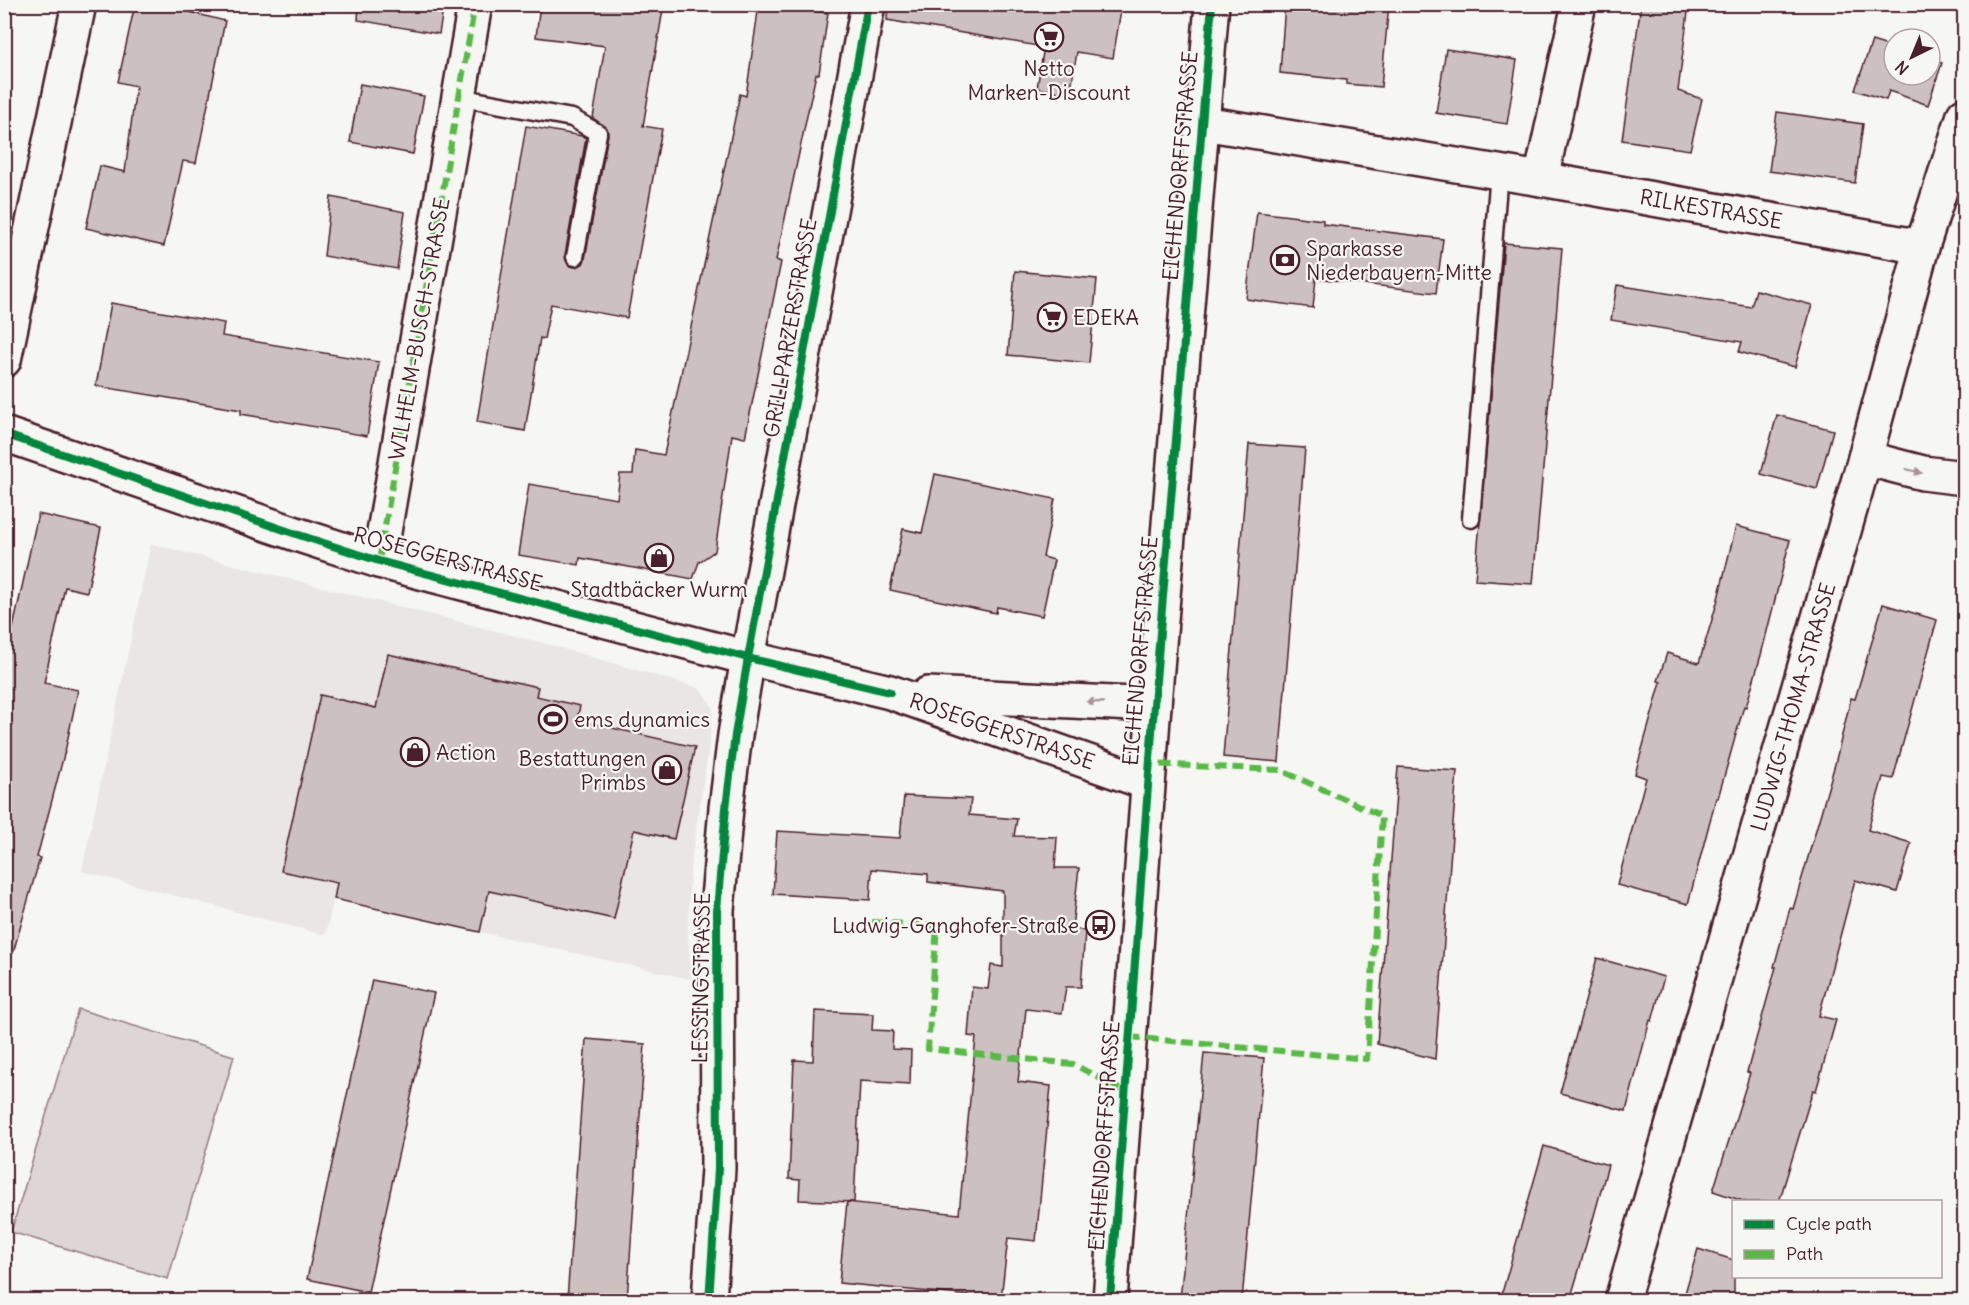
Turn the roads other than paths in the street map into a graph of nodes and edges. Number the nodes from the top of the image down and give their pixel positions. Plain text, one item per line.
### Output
1 (79, 4) edge
2 (475, 4) edge
3 (868, 4) edge
4 (1212, 4) edge
5 (1580, 4) edge
6 (458, 97) junction
7 (1965, 115) edge
8 (1203, 123) junction
9 (1499, 172) junction
10 (1541, 179) junction
11 (1922, 247) junction
12 (575, 257) dead end
13 (4, 360) edge
14 (4, 434) edge
15 (1864, 459) junction
16 (1965, 478) edge
17 (1471, 519) dead end
18 (379, 561) junction
19 (748, 658) junction
20 (890, 692) junction
21 (1154, 705) junction
22 (1148, 783) junction
23 (710, 1300) edge
24 (1110, 1300) edge
25 (1622, 1300) edge

1 - 13 street
2 - 6 street, WILHELM-BUSCH-STRASSE
3 - 19 street, GRILLPARZERSTRASSE
4 - 8 street, EICHENDORFFSTRASSE
5 - 10 street
6 - 12 lane
6 - 18 street, WILHELM-BUSCH-STRASSE
7 - 11 street, LUDWIG-THOMA-STRASSE
8 - 9 street, RILKESTRASSE
8 - 21 street, EICHENDORFFSTRASSE
9 - 10 street, RILKESTRASSE
9 - 17 lane
10 - 11 street, RILKESTRASSE
11 - 15 street, LUDWIG-THOMA-STRASSE
14 - 18 street, ROSEGGERSTRASSE
15 -> 16 street
15 - 25 street, LUDWIG-THOMA-STRASSE
18 - 19 street, ROSEGGERSTRASSE
19 - 20 street, ROSEGGERSTRASSE
19 - 23 street, LESSINGSTRASSE
21 -> 20 street, ROSEGGERSTRASSE
20 - 22 street, ROSEGGERSTRASSE
21 - 22 street, EICHENDORFFSTRASSE
22 - 24 street, EICHENDORFFSTRASSE

